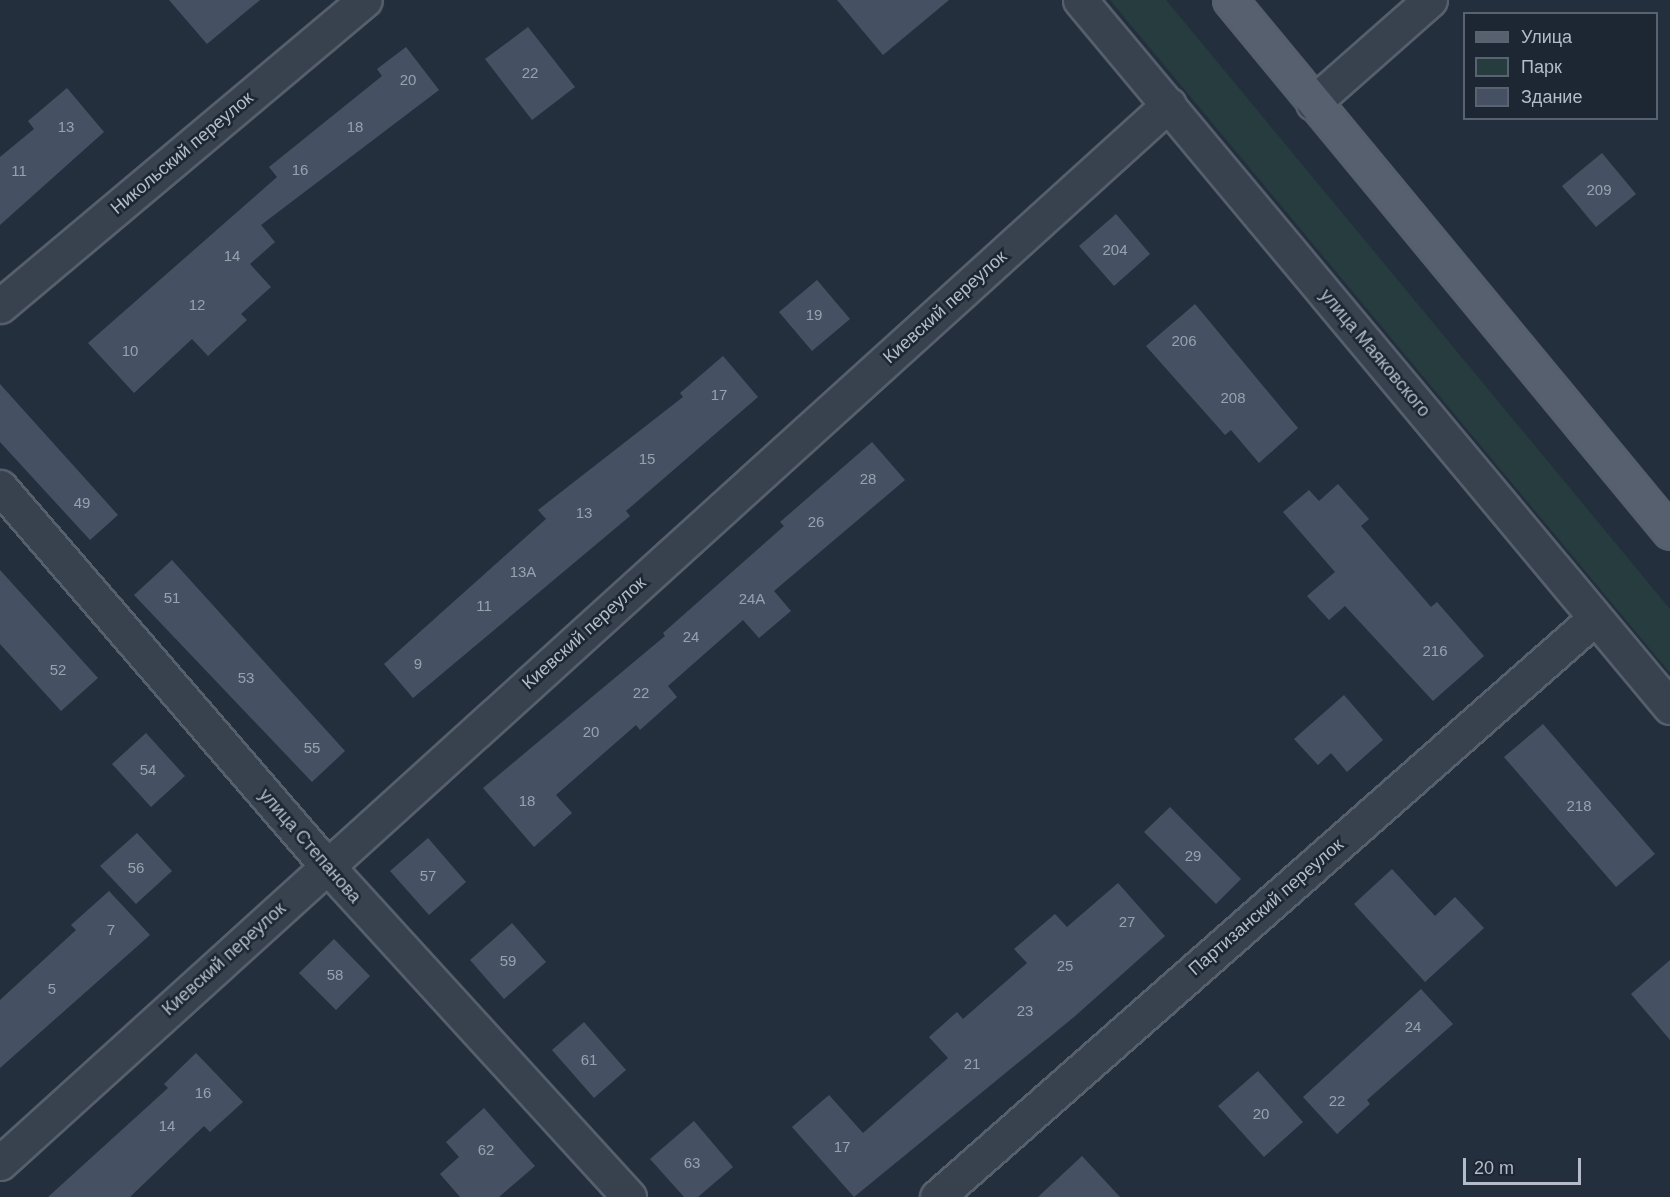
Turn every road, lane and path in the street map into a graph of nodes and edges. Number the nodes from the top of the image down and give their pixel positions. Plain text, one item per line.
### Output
1 (365, 0) edge
2 (1080, 0) edge
3 (1230, 0) edge
4 (1430, 0) edge
5 (1313, 103) junction
6 (1169, 104) junction
7 (0, 306) edge
8 (0, 487) edge
9 (1670, 532) edge
10 (1595, 618) junction
11 (1670, 707) edge
12 (327, 866) junction
13 (0, 1163) edge
14 (628, 1197) edge
15 (937, 1197) edge

1 - 7 street, Никольский переулок
2 - 6 street, улица Маяковского
3 - 5 main road
4 - 5 street
5 - 9 main road
6 - 10 street, улица Маяковского
6 - 12 street, Киевский переулок
8 - 12 street, улица Степанова
10 - 11 street, улица Маяковского
10 - 15 street, Партизанский переулок
12 - 13 street, Киевский переулок
12 - 14 street, улица Степанова

